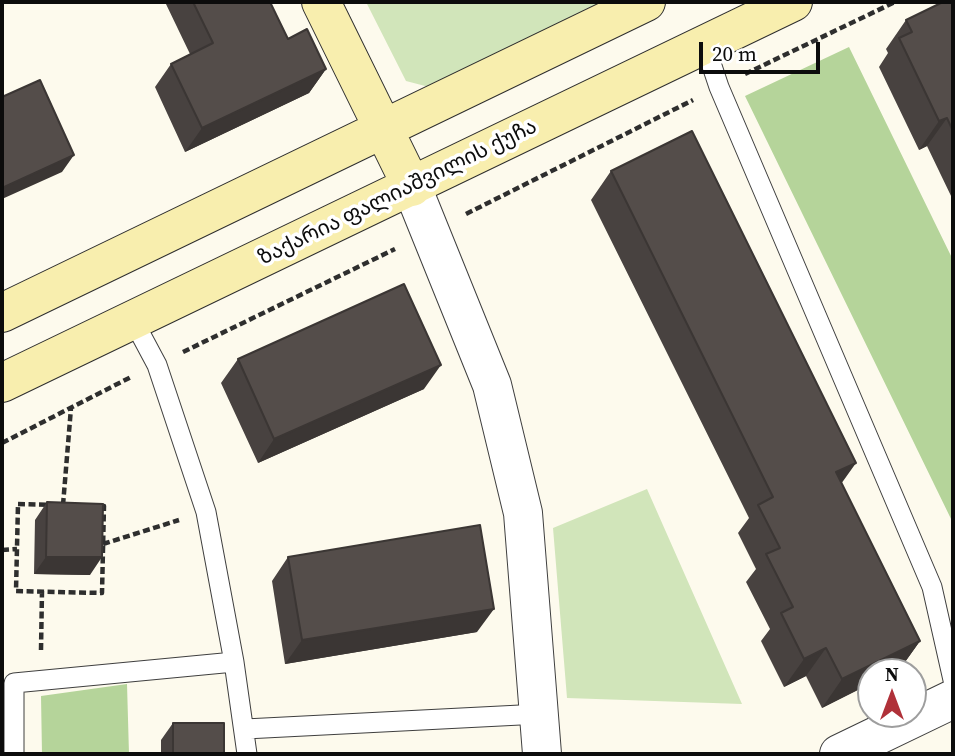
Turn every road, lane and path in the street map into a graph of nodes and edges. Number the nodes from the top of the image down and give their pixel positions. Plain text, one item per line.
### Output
1 (321, 2) edge
2 (646, 2) edge
3 (793, 2) edge
4 (705, 44) junction
5 (384, 128) junction
6 (412, 187) junction
7 (2, 313) edge
8 (133, 320) junction
9 (2, 383) edge
10 (72, 408) dead end
11 (63, 505) junction
12 (206, 512) junction
13 (103, 544) junction
14 (17, 549) junction
15 (2, 550) edge
16 (42, 592) junction
17 (234, 662) junction
18 (953, 680) edge
19 (40, 681) junction
20 (953, 699) edge
21 (540, 714) junction
22 (245, 729) junction
23 (13, 754) edge
24 (247, 754) edge
25 (542, 754) edge
26 (839, 754) edge

1 - 5 main road
2 - 5 main road
3 - 4 main road, ზაქარია ფალიაშვილის ქუჩა
4 - 6 main road, ზაქარია ფალიაშვილის ქუჩა
4 - 18 lane
5 - 6 main road
5 - 7 main road
6 - 8 main road, ზაქარია ფალიაშვილის ქუჩა
6 - 21 street
8 - 9 main road, ზაქარია ფალიაშვილის ქუჩა
8 - 12 lane
10 - 11 path
11 - 13 path
11 - 14 path
12 - 13 path
12 - 17 lane
13 - 16 path
14 - 15 path
14 - 16 path
16 - 19 path
17 - 19 lane
17 - 22 lane
19 - 23 lane
20 - 26 street
21 - 22 lane
21 - 25 street
22 - 24 lane

